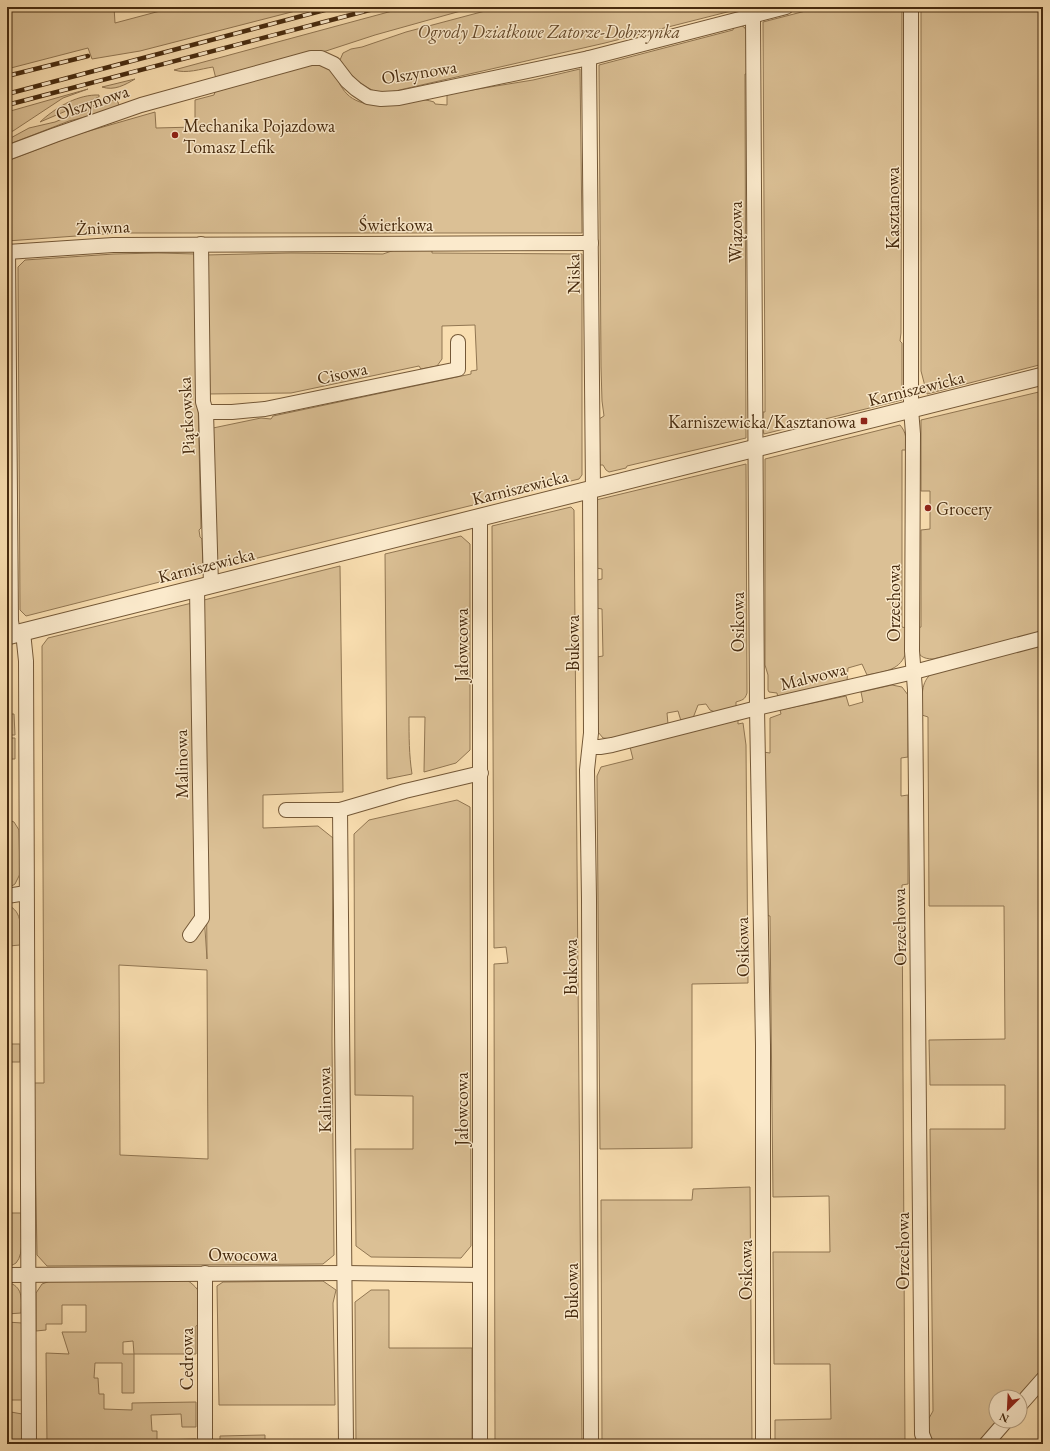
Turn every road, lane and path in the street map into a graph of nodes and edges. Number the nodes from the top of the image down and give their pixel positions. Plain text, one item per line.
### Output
1 (786, 7) edge
2 (911, 7) edge
3 (753, 16) junction
4 (589, 58) junction
5 (7, 153) edge
6 (591, 242) junction
7 (201, 244) junction
8 (8, 252) edge
9 (458, 342) dead end
10 (1043, 376) edge
11 (911, 409) junction
12 (206, 412) junction
13 (755, 449) junction
14 (592, 490) junction
15 (480, 517) junction
16 (204, 587) junction
17 (14, 634) edge
18 (1043, 638) edge
19 (914, 672) junction
20 (757, 708) junction
21 (590, 747) junction
22 (481, 773) junction
23 (286, 810) dead end
24 (340, 810) junction
25 (26, 893) junction
26 (7, 896) edge
27 (190, 935) dead end
28 (205, 1273) junction
29 (345, 1273) junction
30 (28, 1274) junction
31 (7, 1275) edge
32 (480, 1275) junction
33 (1043, 1379) edge
34 (1028, 1396) edge
35 (999, 1429) edge
36 (29, 1444) edge
37 (205, 1444) edge
38 (346, 1444) edge
39 (480, 1444) edge
40 (591, 1444) edge
41 (763, 1444) edge
42 (926, 1444) edge
43 (986, 1444) edge

1 - 3 street, Olszynowa
2 - 11 street, Kasztanowa
3 - 4 street, Olszynowa
3 - 13 street, Wiązowa
4 - 5 street, Olszynowa
4 - 6 street, Niska
6 - 7 street, Świerkowa
6 - 14 street, Niska
7 - 8 street, Żniwna
7 - 12 street, Piątkowska
8 - 17 street
9 - 12 street, Cisowa
10 - 11 street, Karniszewicka
11 - 13 street, Karniszewicka
11 - 19 street, Orzechowa
12 - 16 street, Piątkowska
13 - 14 street, Karniszewicka
13 - 20 street, Osikowa
14 - 15 street, Karniszewicka
14 - 21 street, Bukowa
15 - 16 street, Karniszewicka
15 - 22 street, Jałowcowa
16 - 17 street, Karniszewicka
16 - 27 street, Malinowa
17 - 25 street
18 - 19 street, Malwowa
19 - 20 street, Malwowa
19 - 42 street, Orzechowa
20 - 21 street, Malwowa
20 - 41 street, Osikowa
21 - 40 street, Bukowa
22 - 24 street
22 - 32 street, Jałowcowa
23 - 24 street
24 - 29 street, Kalinowa
25 - 26 street
25 - 30 street
28 - 29 street, Owocowa
28 - 30 street, Owocowa
28 - 37 street, Cedrowa
29 - 32 street, Owocowa
29 - 38 street, Kalinowa
30 - 31 street, Owocowa
30 - 36 street
32 - 39 street, Jałowcowa
33 - 34 street
35 - 43 street

